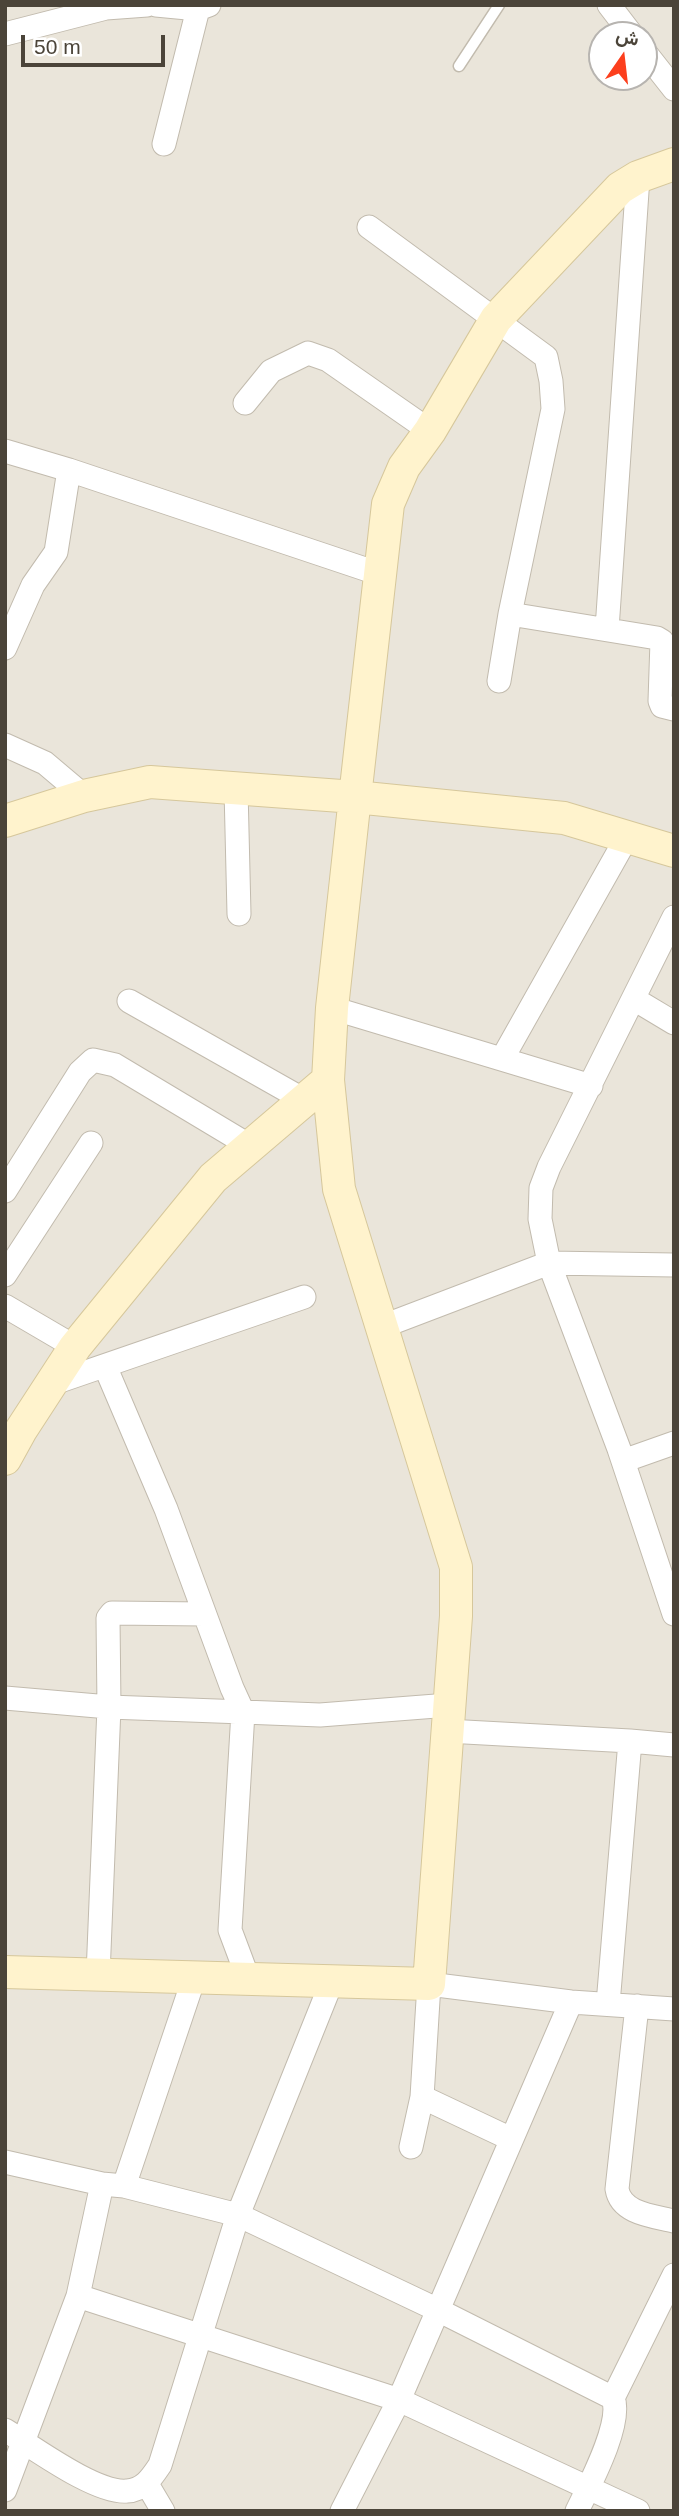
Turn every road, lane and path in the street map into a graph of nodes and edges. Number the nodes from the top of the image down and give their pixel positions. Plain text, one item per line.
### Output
1 (147, 5) edge
2 (156, 5) edge
3 (499, 5) edge
4 (608, 5) edge
5 (204, 7) edge
6 (621, 21) edge
7 (5, 34) edge
8 (459, 66) dead end
9 (658, 69) edge
10 (674, 89) edge
11 (164, 144) dead end
12 (674, 164) edge
13 (638, 177) junction
14 (369, 227) dead end
15 (496, 319) junction
16 (245, 403) dead end
17 (430, 430) junction
18 (5, 451) edge
19 (69, 470) junction
20 (380, 574) junction
21 (510, 614) junction
22 (607, 629) junction
23 (5, 648) edge
24 (499, 681) dead end
25 (674, 709) edge
26 (5, 745) edge
27 (236, 789) junction
28 (84, 796) junction
29 (355, 797) junction
30 (5, 821) edge
31 (627, 837) junction
32 (674, 851) edge
33 (239, 914) dead end
34 (674, 917) edge
35 (634, 999) junction
36 (129, 1001) dead end
37 (332, 1008) junction
38 (674, 1023) edge
39 (502, 1059) junction
40 (591, 1086) junction
41 (316, 1090) junction
42 (91, 1143) dead end
43 (250, 1146) junction
44 (5, 1191) edge
45 (549, 1263) junction
46 (674, 1265) edge
47 (5, 1276) edge
48 (304, 1297) dead end
49 (5, 1306) edge
50 (381, 1327) junction
51 (75, 1347) junction
52 (105, 1366) junction
53 (51, 1384) junction
54 (13, 1428) edge
55 (674, 1443) edge
56 (5, 1459) edge
57 (623, 1461) junction
58 (204, 1614) junction
59 (674, 1614) edge
60 (5, 1698) edge
61 (109, 1707) junction
62 (243, 1712) junction
63 (448, 1718) junction
64 (631, 1741) junction
65 (674, 1745) edge
66 (5, 1972) edge
67 (98, 1975) junction
68 (194, 1978) junction
69 (248, 1978) junction
70 (332, 1981) junction
71 (429, 1984) junction
72 (571, 2002) junction
73 (608, 2004) junction
74 (637, 2006) junction
75 (674, 2009) edge
76 (422, 2097) junction
77 (511, 2139) junction
78 (411, 2147) dead end
79 (5, 2162) edge
80 (113, 2185) junction
81 (238, 2215) junction
82 (674, 2221) edge
83 (674, 2275) edge
84 (78, 2296) junction
85 (438, 2309) junction
86 (199, 2337) junction
87 (613, 2398) junction
88 (399, 2400) junction
89 (15, 2435) edge
90 (147, 2484) junction
91 (587, 2489) junction
92 (5, 2490) edge
93 (163, 2511) edge
94 (342, 2511) edge
95 (577, 2511) edge
96 (638, 2511) edge

1 - 7 street
2 - 5 street
3 - 8 lane
4 - 6 street
5 - 11 street
9 - 10 street
12 - 13 street
13 - 15 street
13 - 22 street
14 - 15 street
15 - 17 street
15 - 21 street
16 - 17 street
17 - 20 street
18 - 19 street
19 - 20 street
19 - 23 street
20 - 29 street
21 - 22 street
21 - 24 street
22 - 25 street
26 - 28 street
27 - 28 street
27 - 29 street
27 - 33 street
28 - 30 street
29 - 31 street
29 - 37 street
31 - 32 street
31 - 39 street
34 - 35 street
35 - 38 street
35 - 40 street
36 - 41 street
37 - 39 street
37 - 41 street
39 - 40 street
40 - 45 street
41 - 43 street
41 - 50 street
42 - 47 street
43 - 44 street
43 - 51 street
45 - 46 street
45 - 50 street
45 - 57 street
48 - 52 street
49 - 51 street
50 - 63 street
51 - 53 street
52 - 53 street
52 - 58 street
53 - 54 street
54 - 56 street
55 - 57 street
57 - 59 street
58 - 61 street
58 - 62 street
60 - 61 street
61 - 62 street
61 - 67 street
62 - 63 street
62 - 69 street
63 - 64 street
63 - 71 street
64 - 65 street
64 - 73 street
66 - 67 street
67 - 68 street
68 - 69 street
68 - 80 street
69 - 70 street
70 - 71 street
70 - 81 street
71 - 72 street
71 - 76 street
72 - 73 street
72 - 77 street
73 - 74 street
74 - 75 street
74 - 82 street
76 - 77 street
76 - 78 street
77 - 85 street
79 - 80 street
80 - 81 street
80 - 84 street
81 - 85 street
81 - 86 street
83 - 87 street
84 - 86 street
84 - 89 street
85 - 87 street
85 - 88 street
86 - 88 street
86 - 90 street
87 - 91 street
88 - 91 street
88 - 94 street
89 - 90 street
89 - 92 street
90 - 93 street
91 - 95 street
91 - 96 street

